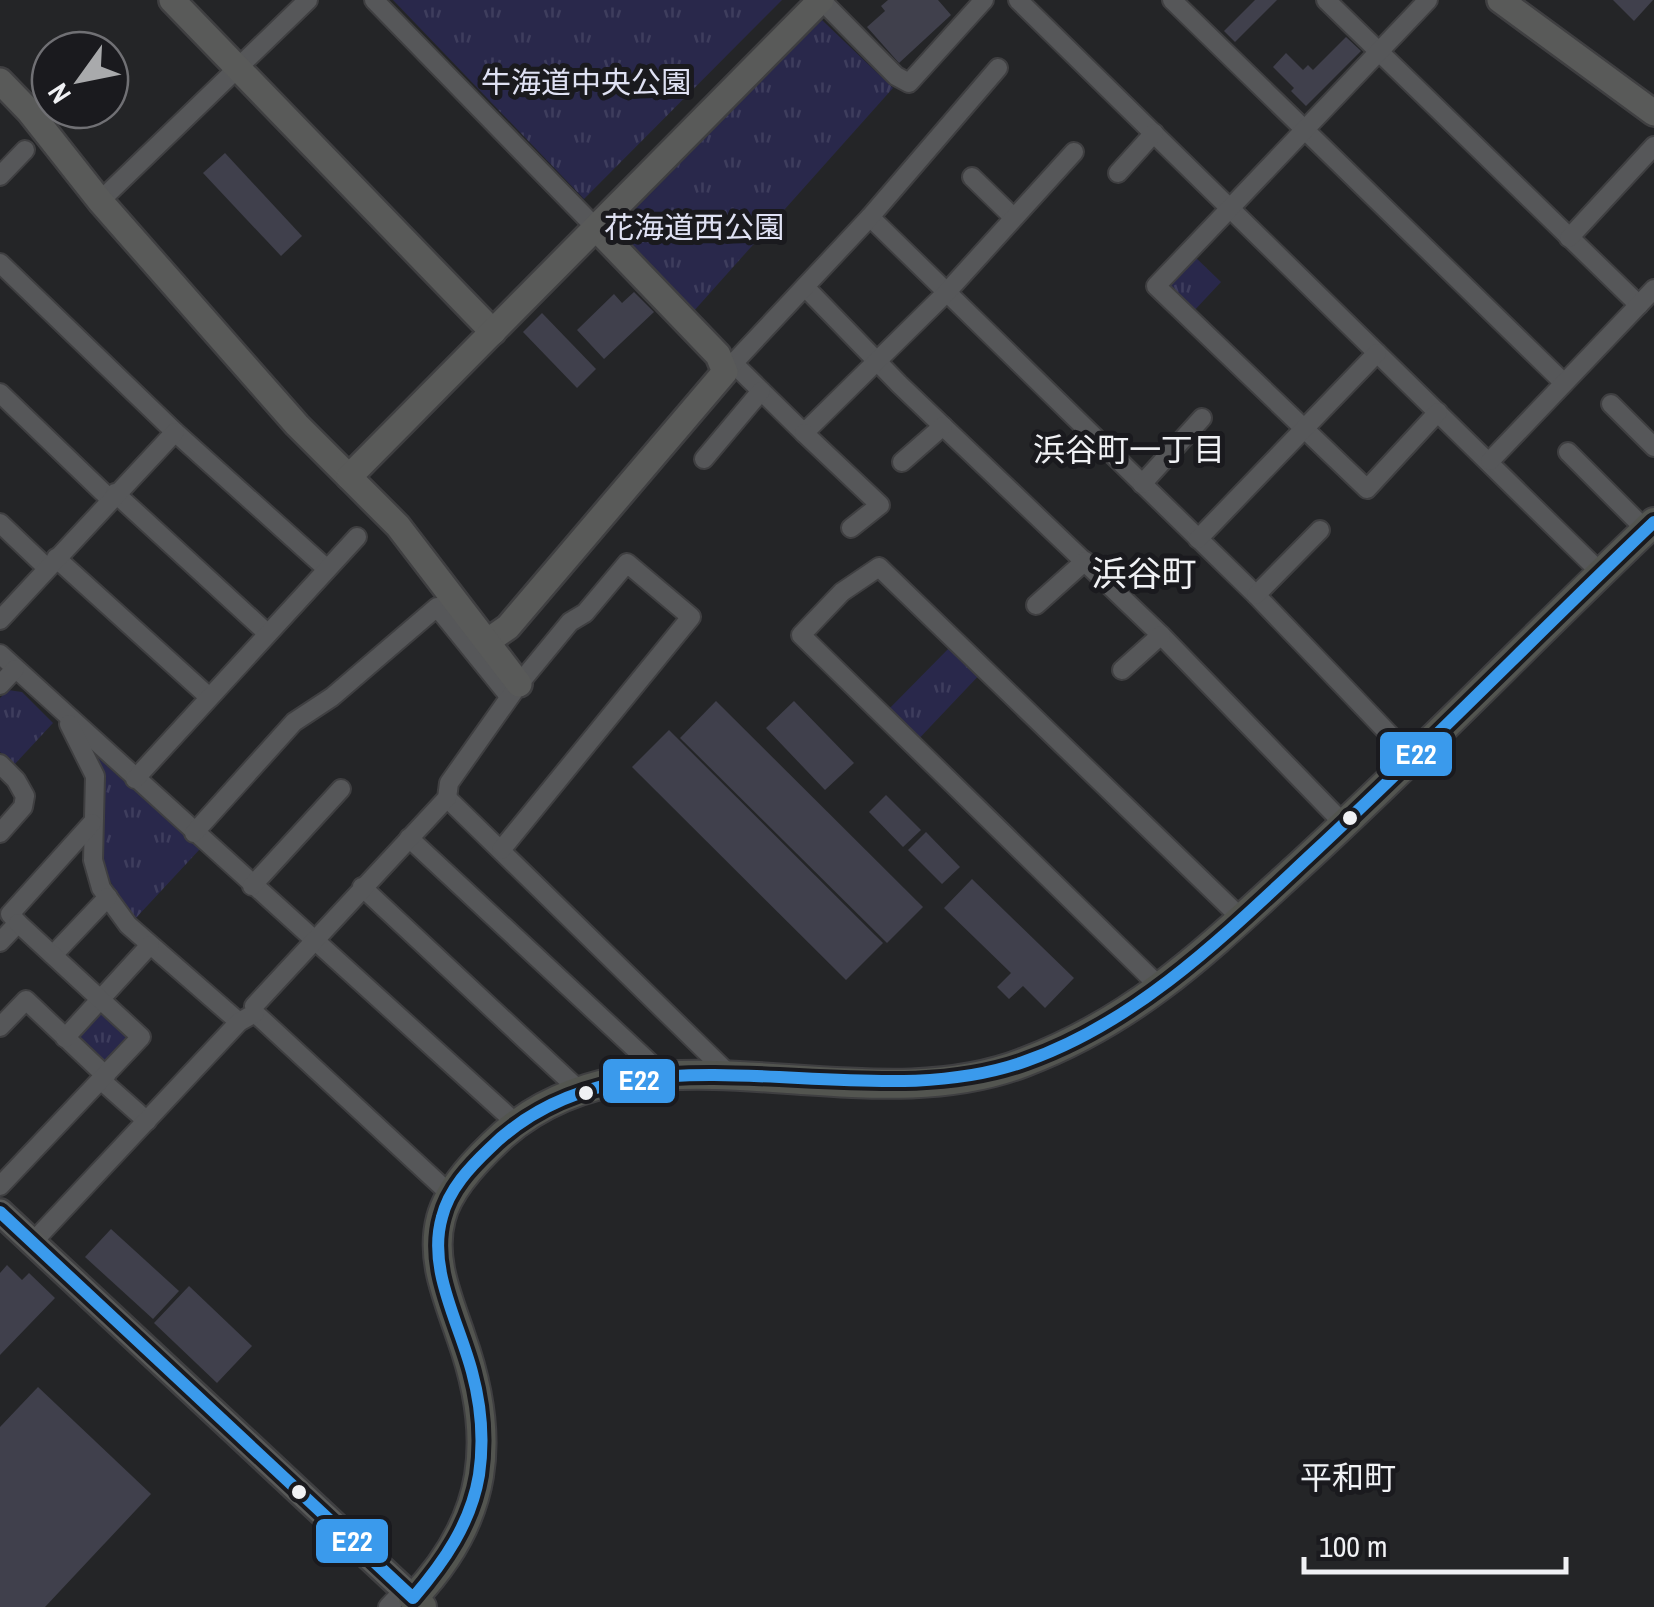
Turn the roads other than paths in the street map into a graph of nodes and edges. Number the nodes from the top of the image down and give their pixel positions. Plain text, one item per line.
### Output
1 (172, 0) edge
2 (308, 0) edge
3 (374, 0) edge
4 (821, 0) edge
5 (984, 0) edge
6 (1018, 0) edge
7 (1172, 0) edge
8 (1326, 0) edge
9 (1428, 0) edge
10 (1500, 0) edge
11 (1378, 52) junction
12 (998, 68) dead end
13 (238, 69) junction
14 (0, 81) edge
15 (1654, 113) edge
16 (1302, 129) junction
17 (1154, 134) junction
18 (1654, 146) edge
19 (25, 150) dead end
20 (1074, 152) dead end
21 (1118, 173) dead end
22 (0, 176) edge
23 (972, 177) dead end
24 (100, 202) junction
25 (1230, 208) junction
26 (870, 217) junction
27 (1013, 217) junction
28 (596, 228) junction
29 (1569, 238) junction
30 (0, 263) edge
31 (805, 287) junction
32 (1654, 289) edge
33 (946, 293) junction
34 (1640, 305) junction
35 (493, 332) junction
36 (1376, 353) junction
37 (877, 361) junction
38 (728, 368) junction
39 (1564, 382) junction
40 (761, 391) junction
41 (0, 393) edge
42 (1611, 404) dead end
43 (1438, 412) junction
44 (1202, 418) dead end
45 (944, 426) junction
46 (1304, 429) junction
47 (174, 432) junction
48 (804, 433) junction
49 (1654, 447) edge
50 (1568, 452) dead end
51 (704, 459) dead end
52 (1490, 461) junction
53 (902, 462) dead end
54 (349, 476) junction
55 (1142, 484) junction
56 (113, 496) junction
57 (0, 524) edge
58 (1650, 526) edge
59 (851, 528) dead end
60 (1320, 530) dead end
61 (357, 537) dead end
62 (1198, 539) junction
63 (1084, 560) junction
64 (51, 563) junction
65 (327, 569) junction
66 (1601, 573) junction
67 (1256, 595) junction
68 (1036, 605) dead end
69 (0, 620) edge
70 (267, 633) junction
71 (1161, 635) junction
72 (488, 642) junction
73 (0, 654) edge
74 (15, 669) junction
75 (1122, 670) dead end
76 (0, 685) edge
77 (514, 690) junction
78 (209, 697) junction
79 (65, 715) junction
80 (1412, 758) junction
81 (0, 764) edge
82 (135, 779) junction
83 (340, 789) dead end
84 (447, 798) junction
85 (92, 823) junction
86 (1344, 824) junction
87 (0, 833) edge
88 (194, 833) junction
89 (409, 838) junction
90 (501, 850) junction
91 (252, 886) junction
92 (362, 887) junction
93 (108, 897) junction
94 (1241, 918) junction
95 (18, 923) junction
96 (313, 941) junction
97 (0, 942) edge
98 (150, 945) junction
99 (54, 955) junction
100 (1161, 988) junction
101 (101, 999) junction
102 (247, 1018) junction
103 (0, 1027) edge
104 (65, 1038) junction
105 (662, 1074) junction
106 (104, 1078) junction
107 (733, 1078) junction
108 (579, 1090) junction
109 (146, 1121) junction
110 (517, 1124) junction
111 (0, 1186) edge
112 (450, 1194) junction
113 (0, 1212) edge
114 (32, 1243) junction
115 (407, 1600) edge

1 - 13 street
2 - 13 street
3 - 28 street
4 - 5 street
4 - 28 street
6 - 17 street
7 - 16 street
8 - 11 street
9 - 11 street
10 - 15 street
11 - 16 street
11 - 29 street
12 - 26 street
13 - 24 street
13 - 35 street
14 - 24 street
16 - 25 street
16 - 39 street
17 - 21 street
17 - 25 street
18 - 29 street
19 - 22 street
20 - 27 street
23 - 27 street
24 - 54 street
25 - 36 street
25 - 46 street
26 - 31 street
26 - 33 street
27 - 33 street
28 - 35 street
28 - 38 street
29 - 34 street
30 - 47 street
31 - 37 street
31 - 38 street
32 - 34 street
33 - 37 street
33 - 55 street
34 - 39 street
35 - 54 street
36 - 43 street
36 - 46 street
37 - 45 street
37 - 48 street
38 - 40 street
38 - 72 street
39 - 52 street
40 - 48 street
40 - 51 street
41 - 56 street
42 - 49 street
43 - 46 street
43 - 52 street
44 - 55 street
45 - 53 street
45 - 63 street
46 - 62 street
47 - 56 street
47 - 65 street
48 - 59 street
50 - 58 street
52 - 66 street
54 - 72 street
55 - 62 street
56 - 64 street
56 - 70 street
57 - 64 street
58 - 66 main road
60 - 67 street
61 - 65 street
62 - 67 street
63 - 68 street
63 - 71 street
64 - 69 street
64 - 78 street
65 - 70 street
66 - 80 main road
67 - 80 street
70 - 78 street
71 - 75 street
71 - 86 street
72 - 77 street
73 - 74 street
74 - 76 street
74 - 79 street
77 - 84 street
77 - 88 street
77 - 90 street
78 - 82 street
79 - 82 street
79 - 85 street
80 - 86 main road
81 - 87 street
82 - 88 street
83 - 91 street
84 - 89 street
84 - 90 street
85 - 93 street
85 - 95 street
86 - 94 main road
88 - 91 street
89 - 92 street
89 - 105 street
90 - 107 street
91 - 96 street
92 - 96 street
92 - 108 street
93 - 98 street
93 - 99 street
94 - 100 main road
94 - 100 street
95 - 97 street
95 - 99 street
96 - 102 street
96 - 110 street
98 - 101 street
98 - 102 street
99 - 101 street
100 - 107 main road
101 - 104 street
101 - 106 street
102 - 109 street
102 - 112 street
103 - 104 street
104 - 106 street
105 - 107 main road
105 - 108 main road
106 - 109 street
106 - 111 street
108 - 110 main road
109 - 114 street
110 - 112 main road
112 - 115 main road
113 - 114 street
114 - 115 street

